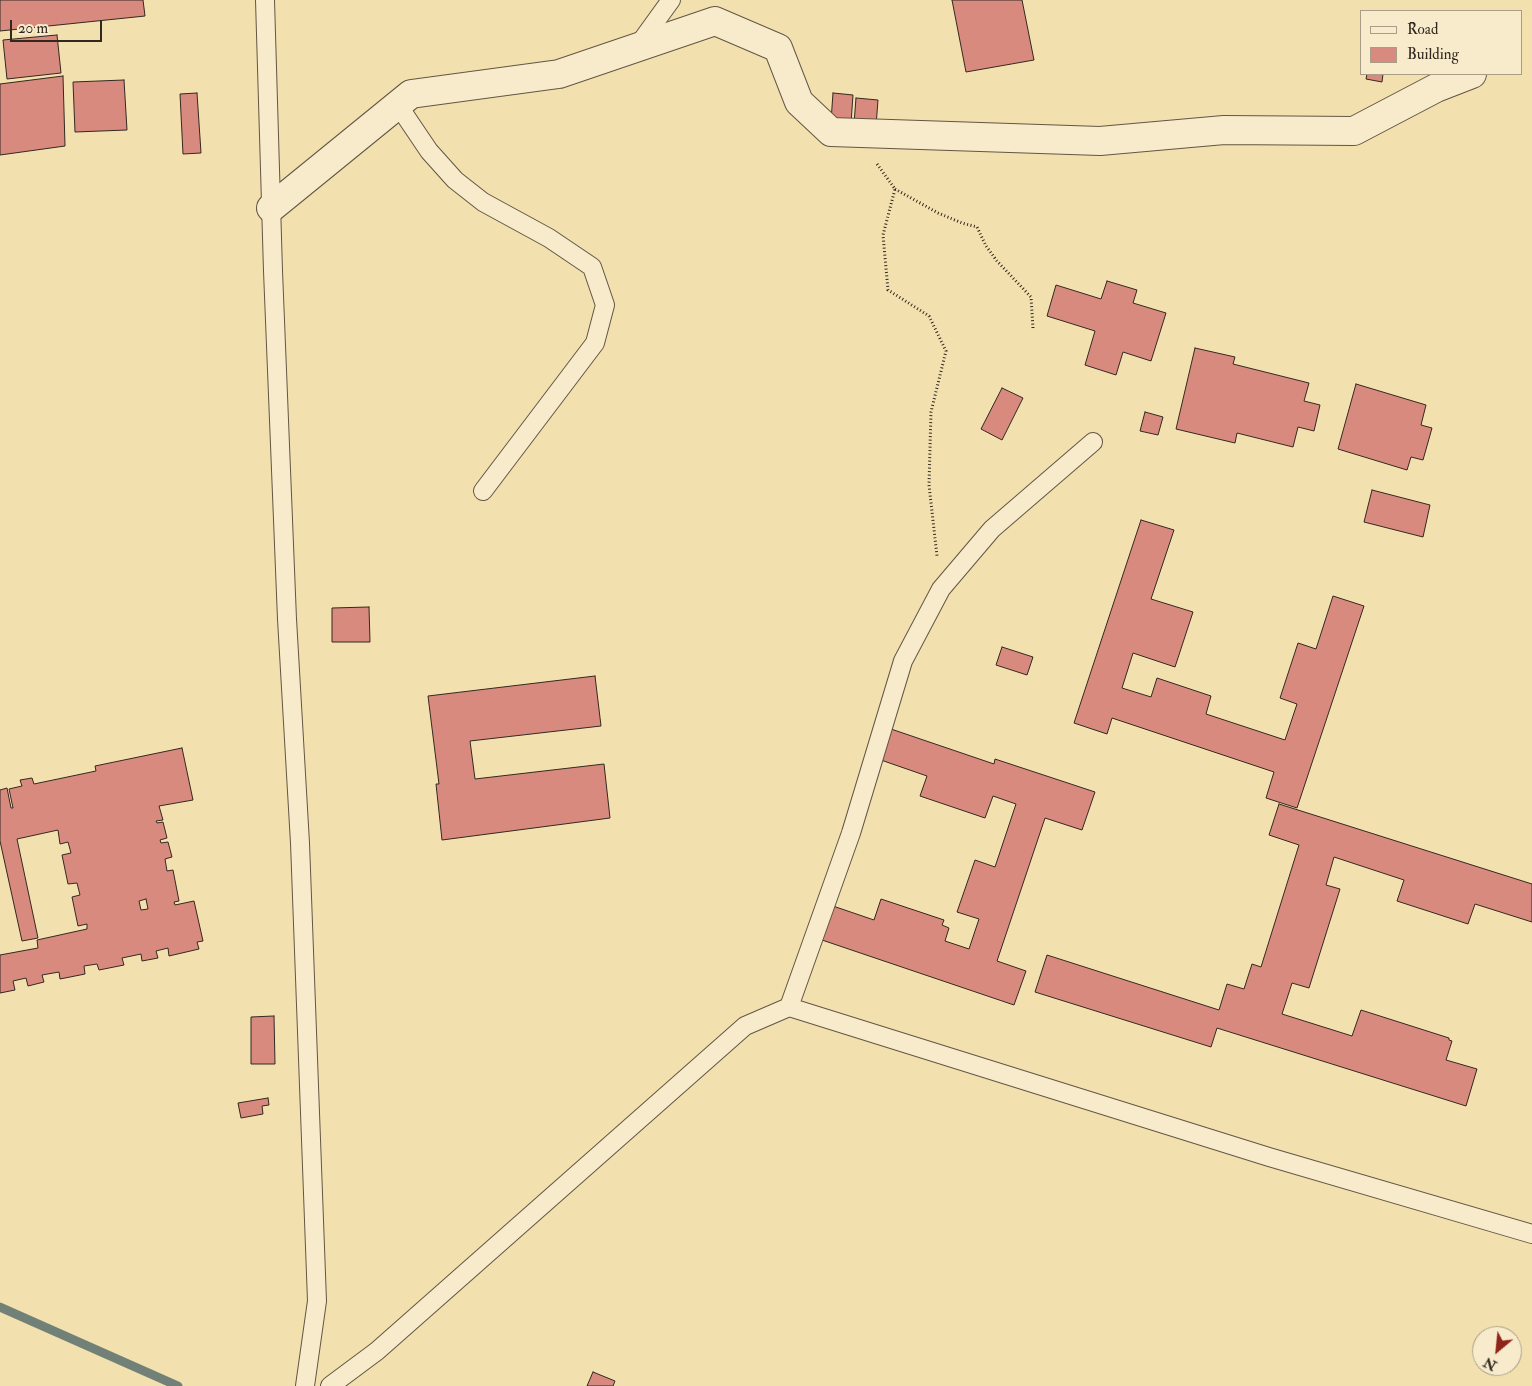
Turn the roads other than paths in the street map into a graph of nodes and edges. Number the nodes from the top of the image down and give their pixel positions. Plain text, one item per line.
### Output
1 (265, 0) edge
2 (671, 0) edge
3 (636, 48) junction
4 (1469, 75) edge
5 (398, 105) junction
6 (271, 208) junction
7 (1093, 442) dead end
8 (483, 491) dead end
9 (788, 1007) junction
10 (1532, 1234) edge
11 (305, 1386) edge
12 (330, 1386) edge

1 - 6 lane
2 - 3 lane
3 - 4 street
3 - 5 street
5 - 6 street
5 - 8 lane
6 - 11 lane
7 - 9 lane
9 - 10 lane
9 - 12 lane

